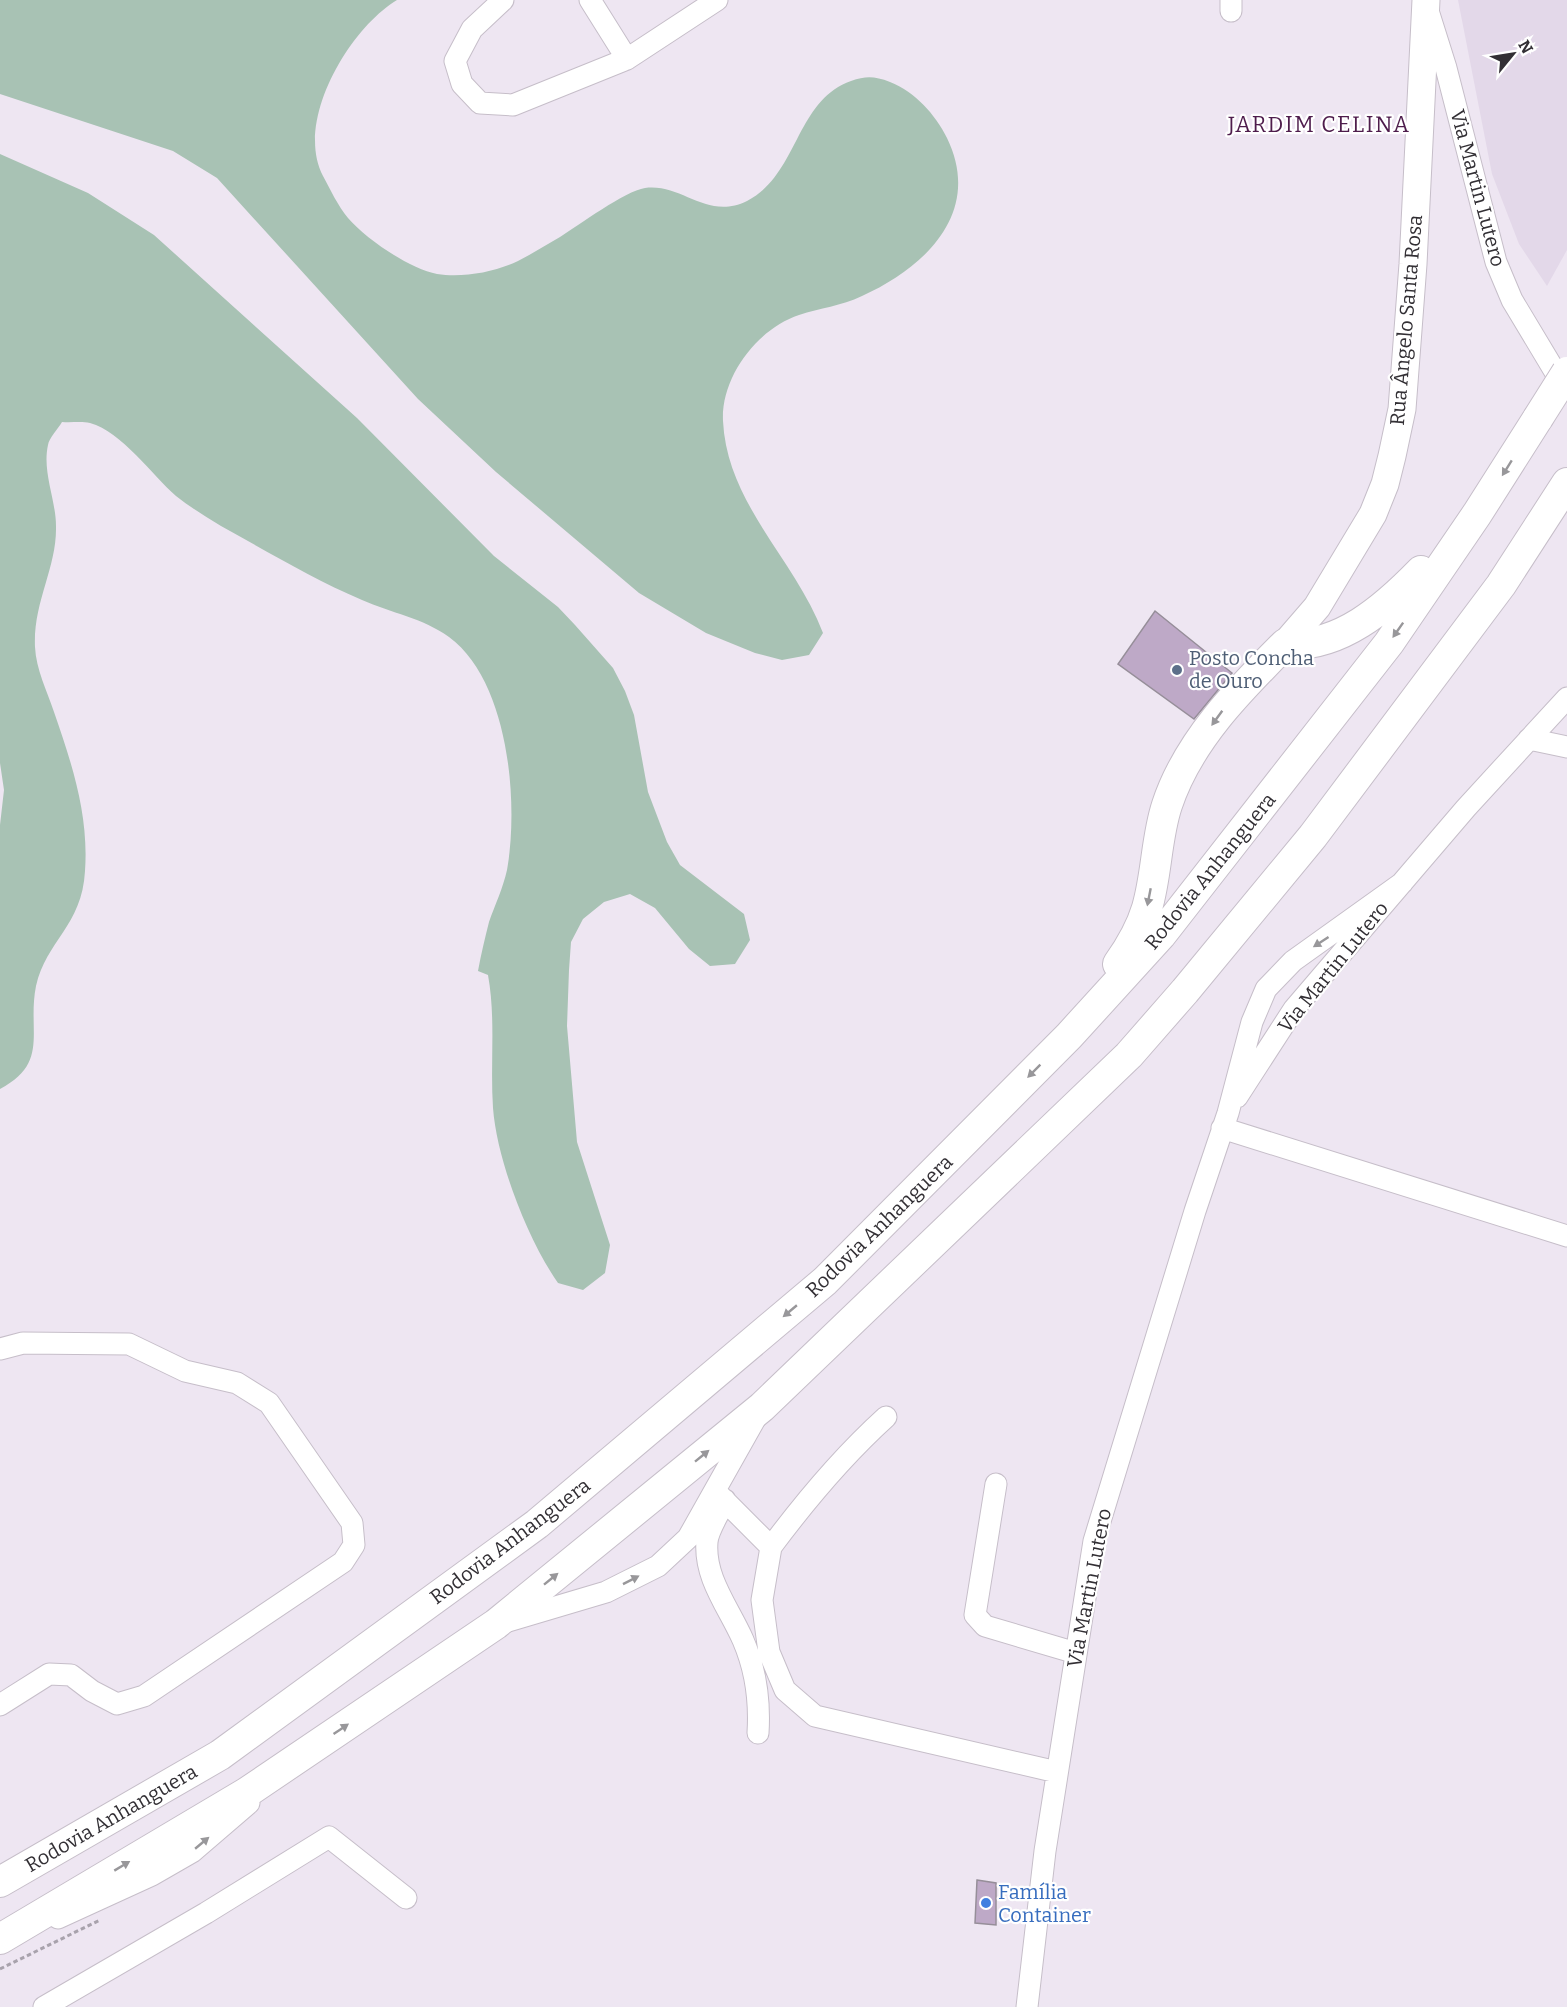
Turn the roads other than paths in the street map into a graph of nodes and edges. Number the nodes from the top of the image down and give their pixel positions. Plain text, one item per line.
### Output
1 (503, 0) edge
2 (590, 0) edge
3 (717, 0) edge
4 (1426, 4) edge
5 (627, 59) junction
6 (1567, 372) edge
7 (1567, 392) edge
8 (1567, 483) edge
9 (1477, 514) junction
10 (1285, 644) junction
11 (1567, 698) edge
12 (1529, 739) junction
13 (1567, 747) edge
14 (1402, 883) junction
15 (1271, 982) junction
16 (1298, 1005) junction
17 (1069, 1036) junction
18 (1225, 1120) junction
19 (1567, 1236) edge
20 (0, 1349) edge
21 (762, 1407) junction
22 (886, 1417) dead end
23 (996, 1485) dead end
24 (720, 1496) junction
25 (771, 1547) junction
26 (496, 1624) junction
27 (1076, 1653) junction
28 (0, 1705) edge
29 (758, 1733) dead end
30 (1057, 1772) junction
31 (0, 1882) edge
32 (406, 1898) dead end
33 (0, 1941) edge
34 (44, 2007) edge
35 (1027, 2007) edge

1 - 5 street
2 - 5 street
3 - 5 street
4 - 7 street, Via Martin Lutero
4 - 10 main road, Rua Ângelo Santa Rosa
6 -> 9 highway, Rodovia Anhanguera, bridge
8 - 21 highway
9 - 10 highway
9 -> 17 highway, Rodovia Anhanguera
10 -> 17 highway
11 - 12 street, Via Martin Lutero
12 - 13 street
12 - 14 street, Via Martin Lutero
14 -> 15 street, Via Martin Lutero
14 - 16 street, Via Martin Lutero
15 - 16 street
15 - 18 street, Via Martin Lutero
16 - 18 street, Via Martin Lutero
17 -> 31 highway, Rodovia Anhanguera
18 - 19 street
18 - 27 street, Via Martin Lutero
20 - 28 street
21 - 24 street
26 -> 21 highway
22 - 25 street
23 - 27 street
24 - 25 street
26 -> 24 street
24 - 29 street
25 - 30 street
33 -> 26 highway
27 - 30 street, Via Martin Lutero
30 - 35 street, Via Martin Lutero
32 - 34 street

